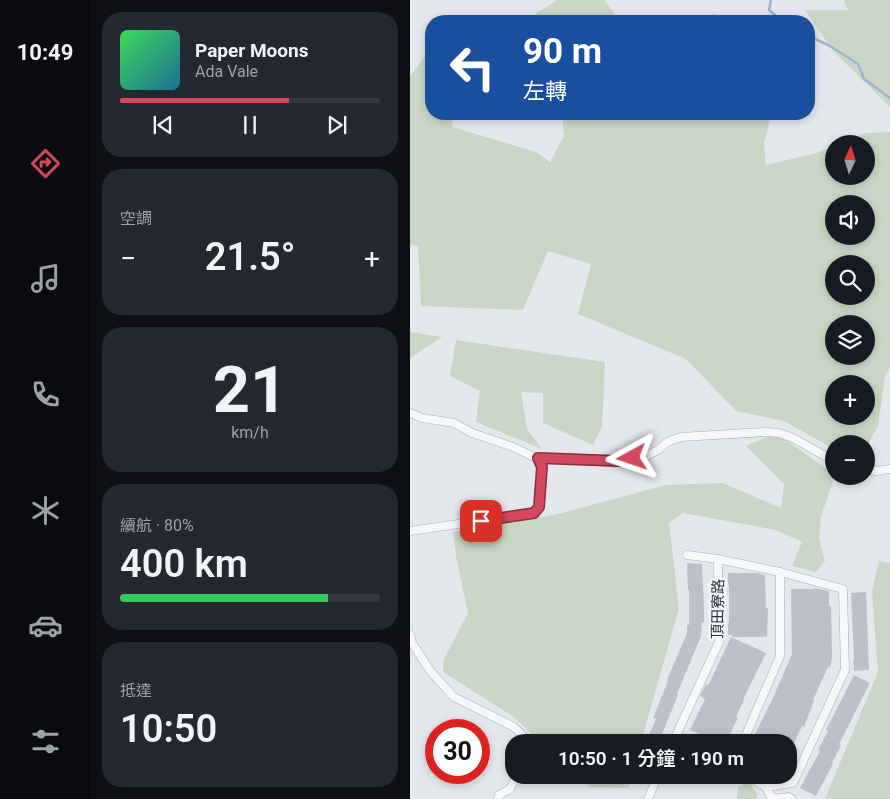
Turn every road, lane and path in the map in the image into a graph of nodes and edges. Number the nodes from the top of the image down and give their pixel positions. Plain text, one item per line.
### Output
1 (410, 413) edge
2 (825, 457) edge
3 (538, 458) junction
4 (890, 469) edge
5 (875, 471) edge
6 (410, 531) edge
7 (687, 555) dead end
8 (718, 558) junction
9 (780, 572) junction
10 (410, 635) edge
11 (521, 734) edge
12 (677, 734) edge
13 (746, 734) edge
14 (512, 784) edge
15 (654, 784) edge
16 (761, 784) edge
17 (766, 787) junction
18 (498, 799) edge
19 (648, 799) edge
20 (792, 799) edge

1 - 3 street
2 - 3 street
3 - 6 street
4 - 5 street
7 - 8 street
8 - 9 street, 頂田寮路
8 - 12 street, 頂田寮路
9 - 13 street
9 - 17 street, 頂田寮路
10 - 11 street
14 - 18 street
15 - 19 street
16 - 17 street
17 - 20 street

